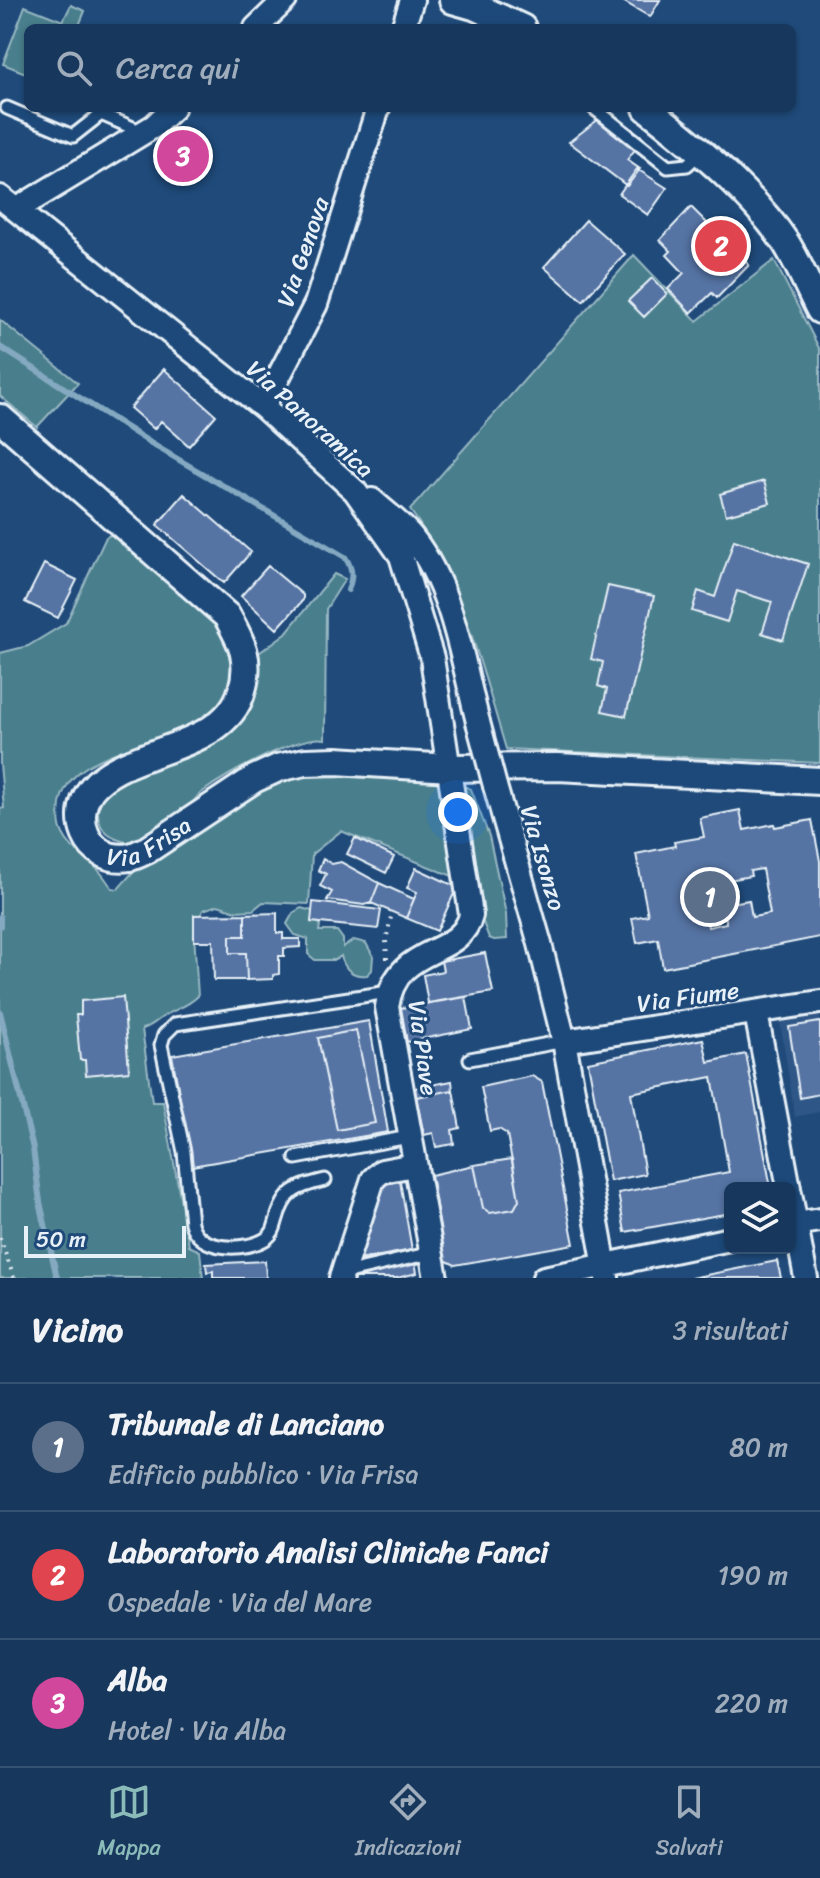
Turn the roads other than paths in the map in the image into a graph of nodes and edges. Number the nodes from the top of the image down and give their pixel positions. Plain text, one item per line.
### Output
1 (285, 0) edge
2 (412, 0) edge
3 (453, 0) edge
4 (260, 24) edge
5 (404, 24) edge
6 (513, 24) edge
7 (7, 108) dead end
8 (169, 112) edge
9 (377, 112) edge
10 (599, 112) edge
11 (652, 112) edge
12 (143, 132) junction
13 (701, 152) junction
14 (8, 203) edge
15 (820, 310) edge
16 (263, 407) junction
17 (0, 418) edge
18 (355, 491) junction
19 (451, 768) junction
20 (820, 781) edge
21 (392, 986) junction
22 (820, 1002) edge
23 (756, 1013) junction
24 (564, 1041) junction
25 (470, 1059) dead end
26 (409, 1137) junction
27 (296, 1158) dead end
28 (414, 1165) junction
29 (325, 1180) dead end
30 (788, 1182) edge
31 (820, 1220) edge
32 (796, 1224) edge
33 (796, 1237) edge
34 (724, 1241) edge
35 (431, 1253) junction
36 (606, 1272) edge
37 (347, 1274) edge
38 (436, 1278) edge
39 (544, 1278) edge
40 (806, 1278) edge

1 - 4 street
2 - 5 street
3 - 6 street
7 - 12 lane
8 - 12 street
9 - 16 street, Via Genova
10 - 13 lane
11 - 13 street
12 - 14 street
13 - 15 street
14 - 16 street, Via Panoramica
16 - 18 street, Via Panoramica
17 - 19 street, Via Frisa
18 - 19 street, Via Panoramica
18 - 24 street, Via Isonzo, bridge
19 - 20 street, Via Frisa
19 - 21 street, Via Piave
21 - 26 street, Via Piave
21 - 29 lane
22 - 23 street, Via Fiume
23 - 24 street, Via Fiume
23 - 30 street
24 - 25 lane
24 - 36 street, Via Isonzo
26 - 27 lane
26 - 28 street, Via Piave
28 - 35 street, Via Piave
28 - 37 street
31 - 32 street
33 - 40 street
34 - 36 street
35 - 37 lane
35 - 38 street, Via Piave
36 - 39 street

